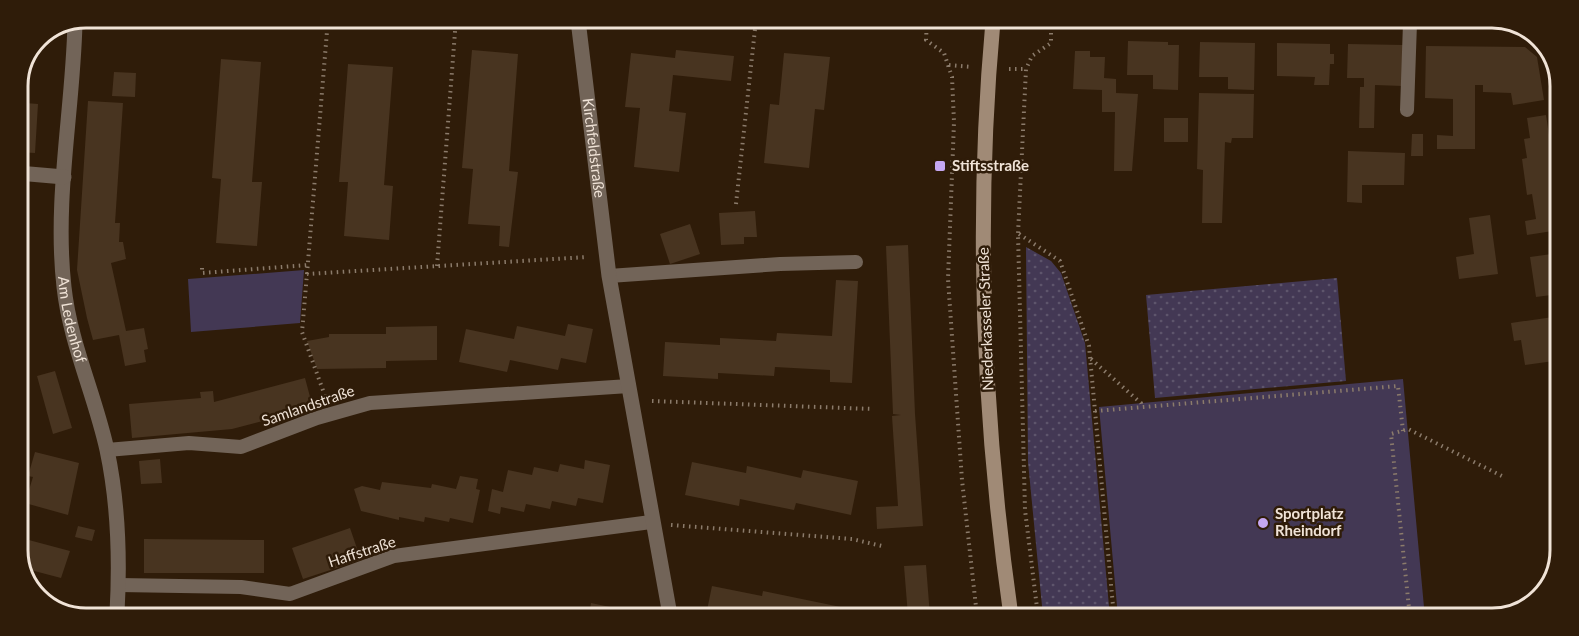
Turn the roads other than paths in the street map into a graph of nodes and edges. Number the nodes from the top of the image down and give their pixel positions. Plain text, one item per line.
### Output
1 (579, 28) edge
2 (993, 28) edge
3 (1410, 28) edge
4 (74, 30) edge
5 (1407, 110) dead end
6 (28, 174) edge
7 (64, 177) junction
8 (856, 262) dead end
9 (609, 276) junction
10 (629, 386) junction
11 (107, 450) junction
12 (652, 525) junction
13 (119, 585) junction
14 (117, 608) edge
15 (669, 608) edge
16 (1010, 608) edge

1 - 9 street, Kirchfeldstraße
2 - 16 main road, Niederkasseler Straße
3 - 5 lane
4 - 7 street, Am Ledenhof
6 - 7 street
7 - 11 street, Am Ledenhof
8 - 9 lane
9 - 10 street, Kirchfeldstraße
10 - 11 lane, Samlandstraße
10 - 12 street, Kirchfeldstraße
11 - 13 street, Am Ledenhof
12 - 13 lane, Haffstraße
12 - 15 street, Kirchfeldstraße
13 - 14 street, Am Ledenhof

